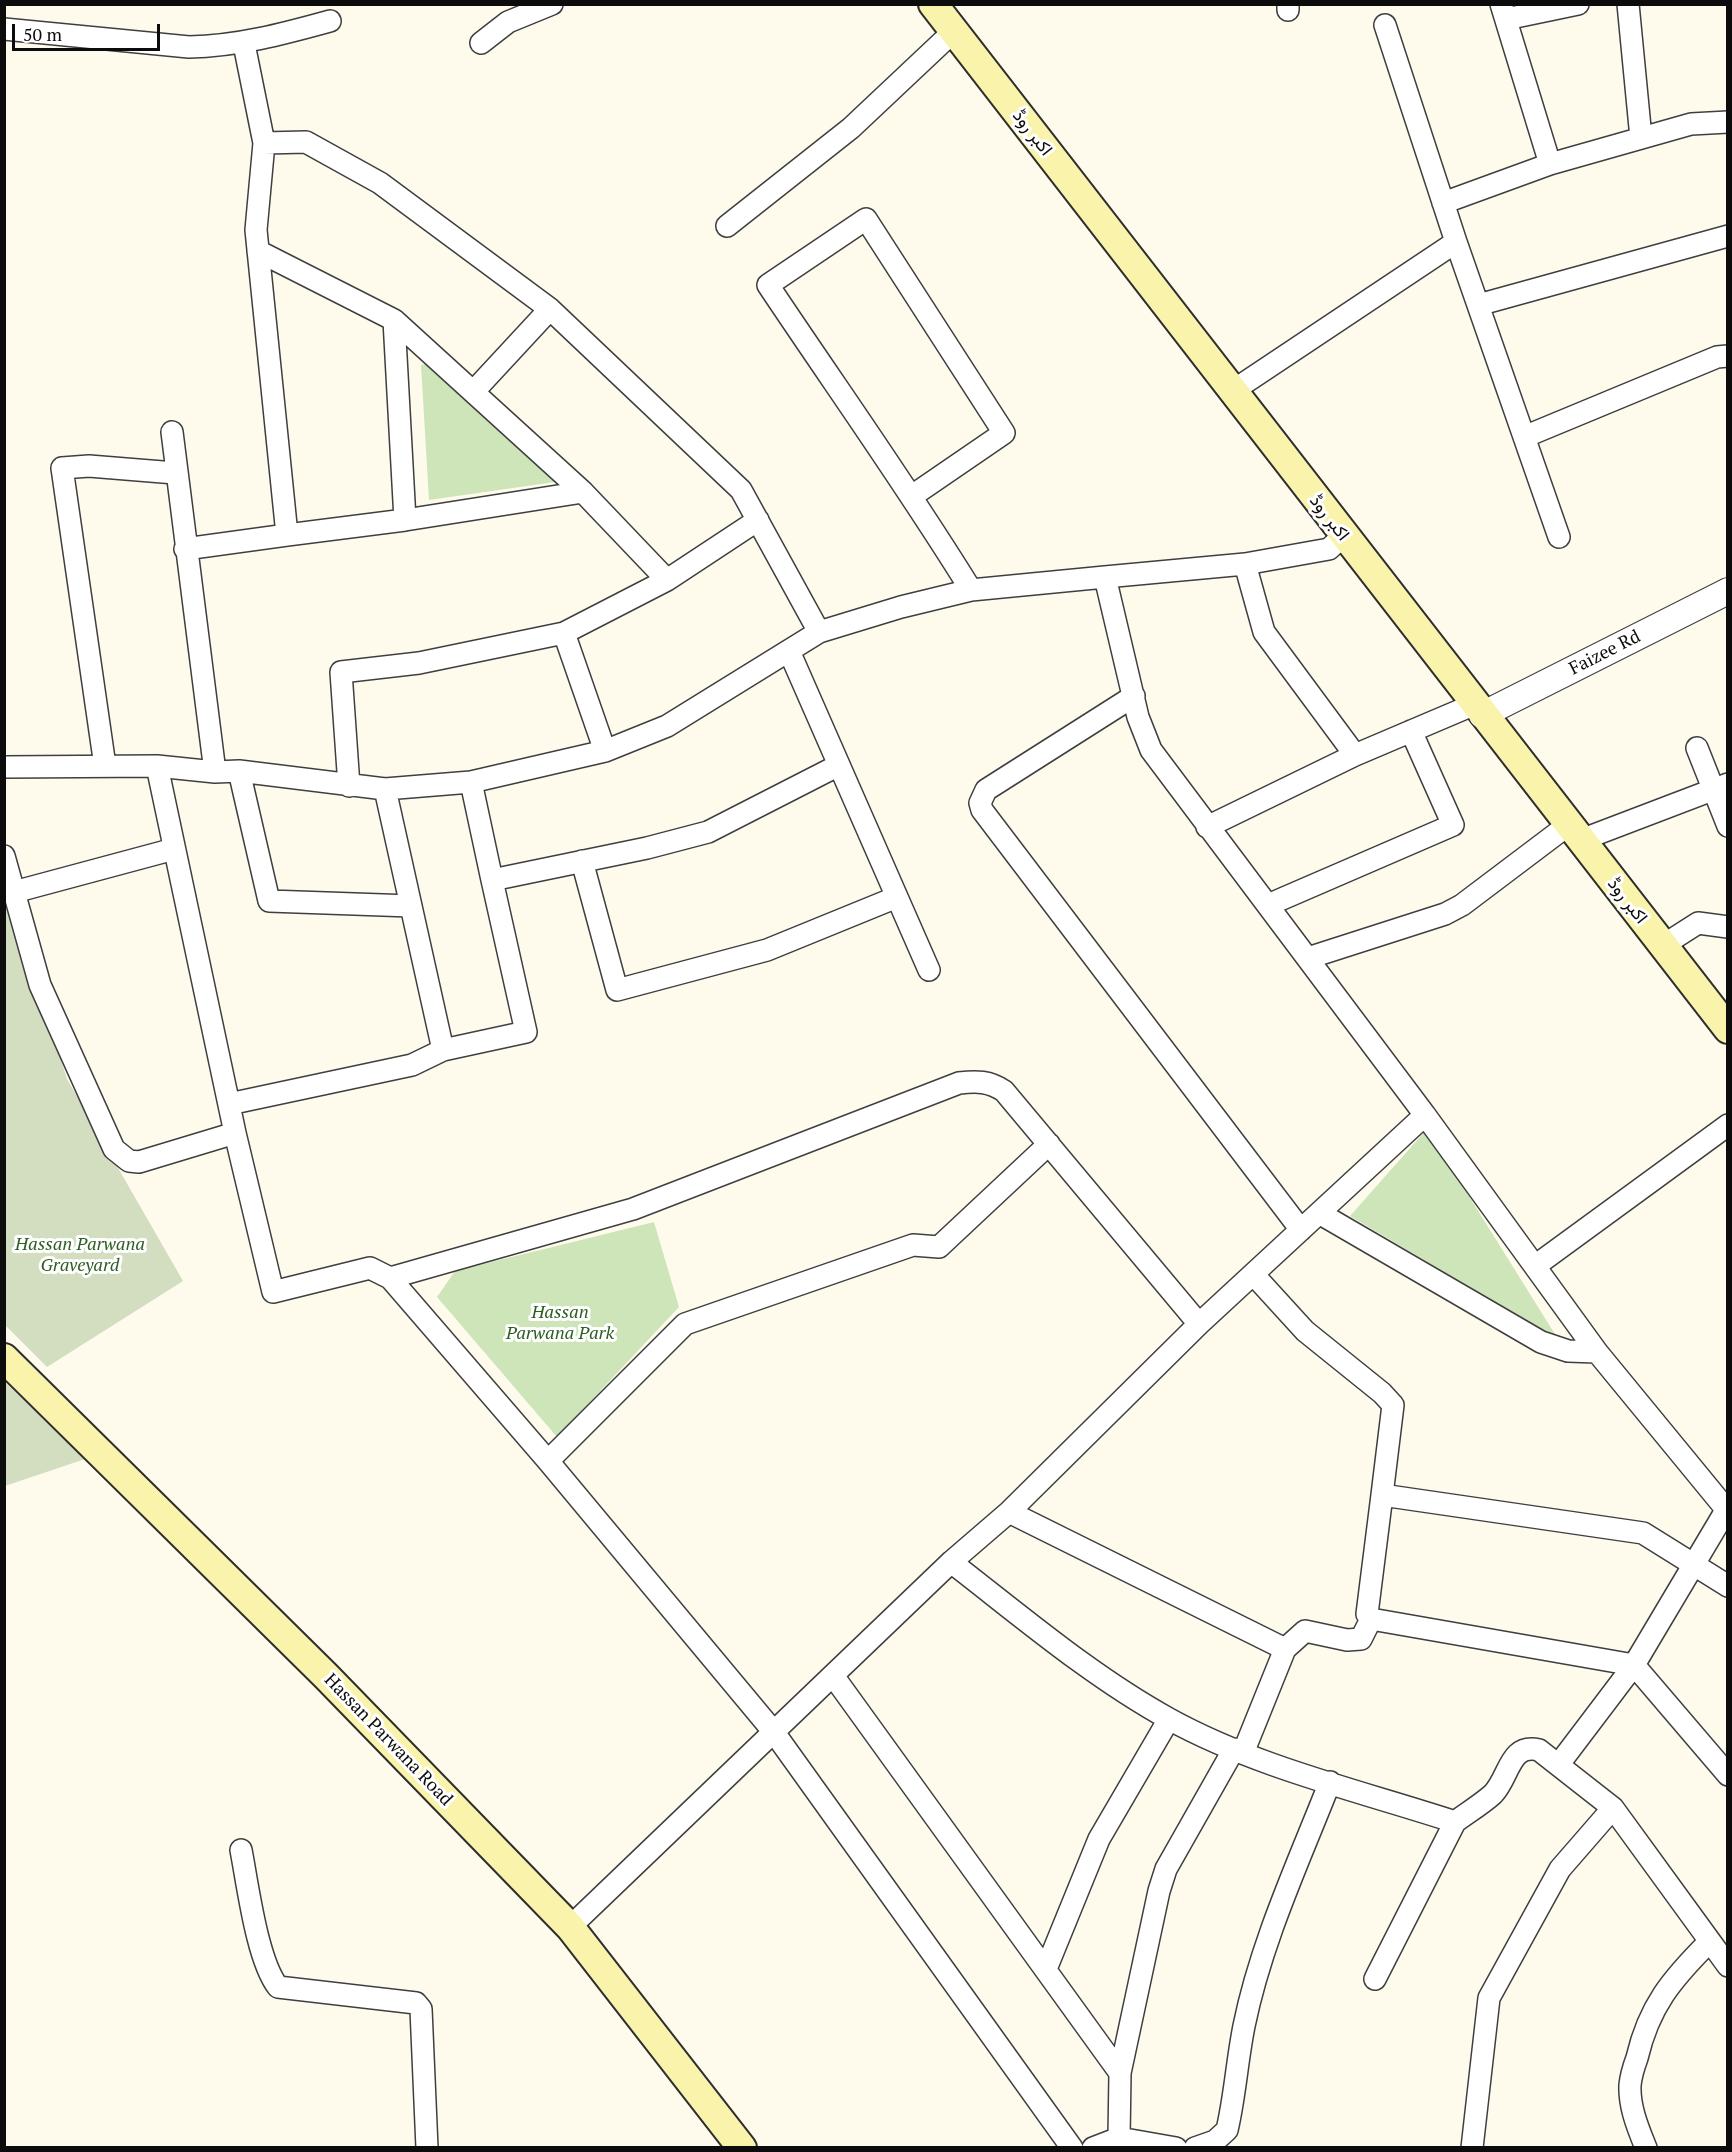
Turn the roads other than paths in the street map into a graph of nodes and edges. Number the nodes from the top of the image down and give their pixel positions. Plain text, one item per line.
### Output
1 (552, 4) edge
2 (933, 4) edge
3 (1578, 4) edge
4 (1628, 4) edge
5 (1504, 12) edge
6 (330, 21) dead end
7 (1385, 25) dead end
8 (4, 29) edge
9 (954, 31) junction
10 (481, 43) dead end
11 (244, 44) junction
12 (1728, 122) edge
13 (1641, 138) junction
14 (264, 143) junction
15 (1550, 164) junction
16 (1443, 203) junction
17 (727, 225) dead end
18 (1728, 236) edge
19 (1456, 242) junction
20 (258, 251) junction
21 (1478, 305) junction
22 (550, 309) junction
23 (394, 320) junction
24 (1728, 356) edge
25 (474, 391) junction
26 (1231, 392) junction
27 (172, 432) dead end
28 (1524, 437) junction
29 (176, 473) junction
30 (583, 492) junction
31 (912, 496) junction
32 (405, 520) junction
33 (758, 520) junction
34 (287, 535) junction
35 (1343, 536) junction
36 (1559, 537) dead end
37 (185, 549) junction
38 (1245, 564) junction
39 (1106, 577) junction
40 (667, 580) junction
41 (971, 590) junction
42 (1728, 591) edge
43 (819, 632) junction
44 (564, 633) junction
45 (789, 651) junction
46 (1134, 696) junction
47 (1479, 710) junction
48 (1411, 731) junction
49 (1697, 748) dead end
50 (605, 751) junction
51 (1354, 755) junction
52 (839, 765) junction
53 (105, 766) junction
54 (157, 766) junction
55 (4, 767) edge
56 (239, 771) junction
57 (215, 772) junction
58 (471, 782) junction
59 (349, 786) junction
60 (1721, 787) edge
61 (385, 789) junction
62 (1728, 826) edge
63 (1207, 827) junction
64 (1575, 833) junction
65 (174, 849) junction
66 (4, 856) edge
67 (582, 861) junction
68 (492, 880) junction
69 (14, 892) junction
70 (897, 897) junction
71 (1268, 905) junction
72 (411, 906) junction
73 (1728, 927) edge
74 (1662, 946) junction
75 (1308, 958) junction
76 (929, 970) dead end
77 (1728, 1029) edge
78 (443, 1050) junction
79 (229, 1104) junction
80 (1425, 1115) junction
81 (1728, 1125) edge
82 (235, 1133) junction
83 (1049, 1144) junction
84 (1319, 1213) junction
85 (1301, 1230) junction
86 (1535, 1266) junction
87 (1253, 1274) junction
88 (390, 1278) junction
89 (1199, 1324) junction
90 (1597, 1352) junction
91 (4, 1358) edge
92 (548, 1461) junction
93 (1382, 1494) junction
94 (1727, 1508) edge
95 (1009, 1512) junction
96 (951, 1562) junction
97 (1695, 1566) junction
98 (1728, 1586) edge
99 (1371, 1619) junction
100 (1286, 1649) junction
101 (1634, 1665) junction
102 (834, 1677) junction
103 (1168, 1719) junction
104 (773, 1731) junction
105 (1238, 1751) junction
106 (1559, 1764) junction
107 (1728, 1775) edge
108 (1330, 1782) junction
109 (1613, 1808) junction
110 (1455, 1822) junction
111 (241, 1850) dead end
112 (570, 1927) junction
113 (1709, 1942) junction
114 (1728, 1966) edge
115 (1046, 1970) junction
116 (1375, 1979) dead end
117 (1120, 2073) junction
118 (1119, 2138) junction
119 (427, 2148) edge
120 (742, 2148) edge
121 (1072, 2148) edge
122 (1093, 2148) edge
123 (1176, 2148) edge
124 (1195, 2148) edge
125 (1472, 2148) edge
126 (1646, 2148) edge

1 - 10 street
2 - 9 main road, اکبر روڈ
3 - 5 street
4 - 13 street
5 - 15 street
6 - 11 street
7 - 16 street
8 - 11 street
9 - 17 street
9 - 26 main road, اکبر روڈ
11 - 14 street
12 - 13 street
13 - 15 street
14 - 20 street
14 - 22 street
15 - 16 street
16 - 19 street
18 - 21 street
19 - 21 street
19 - 26 street
20 - 23 street
20 - 34 street
21 - 28 street
22 - 25 street
22 - 33 street
23 - 25 street
23 - 32 street
24 - 28 street
25 - 30 street
26 - 35 main road, اکبر روڈ
27 - 29 street
28 - 36 street
29 - 37 street
29 - 53 street
30 - 32 street
30 - 40 street
31 - 31 street
31 - 41 street
32 - 34 street
33 - 40 street
33 - 43 street
34 - 37 street
35 - 38 street
35 - 47 main road, اکبر روڈ
37 - 57 street
38 - 39 street
38 - 51 street
39 - 41 street
39 - 46 street
40 - 44 street
41 - 43 street
42 - 47 street, Faizee Rd
43 - 45 street
44 - 50 street
44 - 59 street
45 - 50 street
45 - 52 street
46 - 63 street
46 - 85 street
47 - 48 street
47 - 64 main road, اکبر روڈ
48 - 51 street
48 - 71 street
49 - 60 street
50 - 58 street
51 - 63 street
52 - 67 street
52 - 70 street
53 - 54 street
53 - 55 street
54 - 57 street
54 - 65 street
56 - 57 street
56 - 59 street
56 - 72 street
58 - 61 street
58 - 68 street
59 - 61 street
60 - 62 street
60 - 64 street
61 - 72 street
63 - 71 street
64 - 74 main road, اکبر روڈ
64 - 75 street
65 - 69 street
65 - 79 street
66 - 69 street
67 - 68 street
67 - 70 street
68 - 78 street
69 - 82 street
70 - 76 street
71 - 75 street
72 - 78 street
73 - 74 street
74 - 77 main road, اکبر روڈ
75 - 80 street
78 - 79 street
79 - 82 street
80 - 84 street
80 - 86 street
81 - 86 street
82 - 88 street
83 - 88 street
83 - 89 street
83 - 92 street
84 - 85 street
84 - 90 street
85 - 87 street
86 - 90 street
87 - 89 street
87 - 93 street
88 - 92 street
89 - 95 street
90 - 94 street
91 - 112 main road, Hassan Parwana Road
92 - 104 street
93 - 97 street
93 - 99 street
94 - 97 street
95 - 96 street
95 - 100 street
96 - 102 street
96 - 103 street
97 - 98 street
97 - 101 street
99 - 100 street
99 - 101 street
100 - 105 street
101 - 106 street
101 - 107 street
102 - 104 street
102 - 115 street
103 - 105 street
103 - 115 street
104 - 112 street
104 - 121 street
105 - 108 street
105 - 117 street
106 - 109 street
106 - 110 street
108 - 110 street
108 - 124 street
109 - 113 street
109 - 125 street
110 - 116 street
111 - 119 street
112 - 120 main road, Hassan Parwana Road
113 - 114 street
113 - 126 street
115 - 117 street
117 - 118 street
118 - 122 street
118 - 123 street

